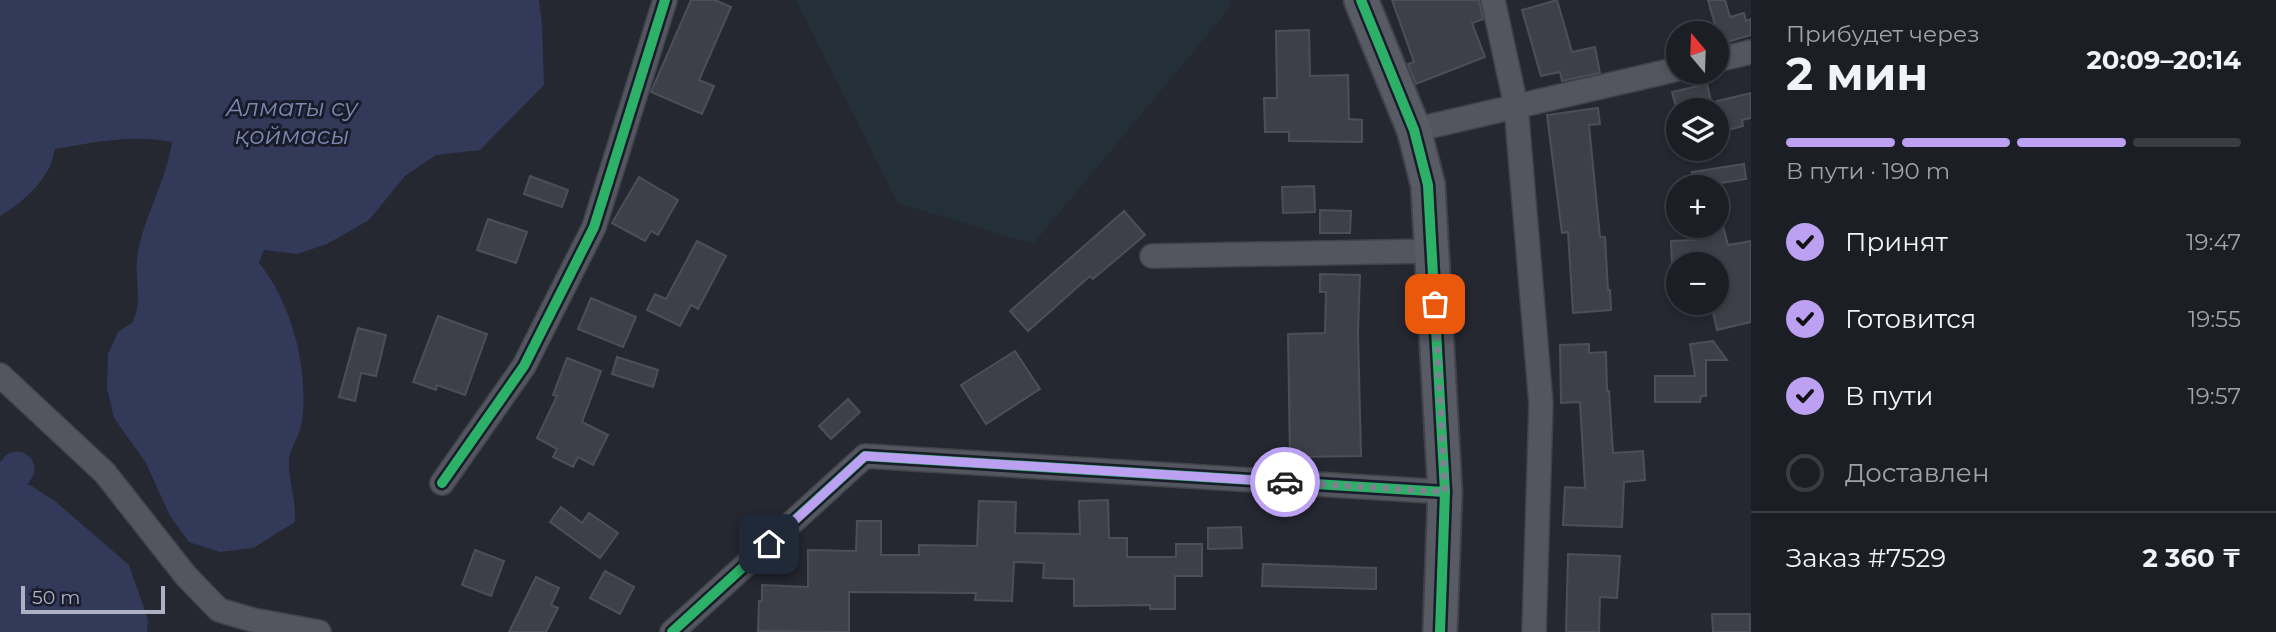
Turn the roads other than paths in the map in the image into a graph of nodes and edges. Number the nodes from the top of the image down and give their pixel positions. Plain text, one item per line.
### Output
1 (665, 0) edge
2 (1361, 0) edge
3 (1493, 0) edge
4 (1751, 52) edge
5 (1729, 57) edge
6 (1666, 72) edge
7 (1516, 106) junction
8 (1414, 130) junction
9 (1432, 251) junction
10 (1152, 256) dead end
11 (0, 375) edge
12 (442, 483) dead end
13 (1445, 492) junction
14 (319, 632) edge
15 (672, 632) edge
16 (1440, 632) edge
17 (1534, 632) edge

1 - 12 street
2 - 8 street
3 - 7 street
4 - 5 street
6 - 7 street
7 - 8 street
7 - 17 street
8 - 9 street
9 - 10 street
9 - 13 street
11 - 14 street
13 - 15 street
13 - 16 street

